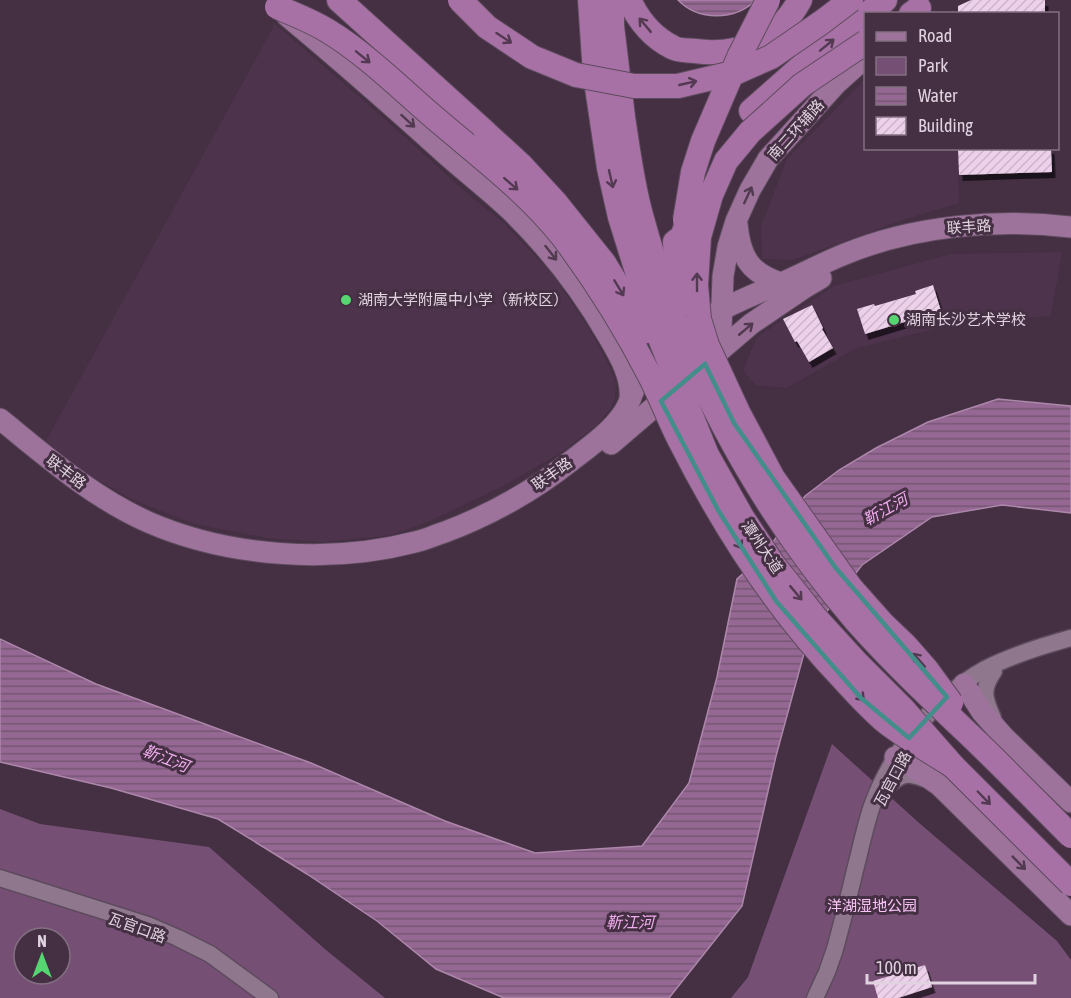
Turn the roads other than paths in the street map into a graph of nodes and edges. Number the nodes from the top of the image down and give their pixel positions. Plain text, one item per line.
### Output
1 (339, 0) edge
2 (460, 0) edge
3 (590, 0) edge
4 (612, 0) edge
5 (629, 0) edge
6 (768, 0) edge
7 (800, 0) edge
8 (851, 0) edge
9 (885, 0) edge
10 (273, 3) edge
11 (869, 12) edge
12 (864, 16) edge
13 (864, 43) edge
14 (864, 59) edge
15 (612, 119) junction
16 (736, 221) junction
17 (1071, 227) edge
18 (682, 237) junction
19 (1071, 240) edge
20 (723, 276) junction
21 (781, 283) junction
22 (722, 309) junction
23 (613, 345) junction
24 (717, 353) junction
25 (630, 400) junction
26 (0, 419) edge
27 (0, 435) edge
28 (773, 478) junction
29 (718, 510) junction
30 (1071, 638) edge
31 (1071, 644) edge
32 (994, 671) junction
33 (966, 687) junction
34 (1004, 737) junction
35 (977, 742) junction
36 (898, 758) junction
37 (946, 776) junction
38 (887, 787) junction
39 (1071, 802) edge
40 (1071, 836) edge
41 (0, 878) edge
42 (0, 884) edge
43 (1071, 884) edge
44 (1071, 915) edge
45 (262, 998) edge
46 (270, 998) edge
47 (814, 998) edge
48 (820, 998) edge

1 -> 29 highway, bridge
2 -> 8 highway, bridge
3 - 15 highway
4 - 15 highway
7 -> 5 highway
6 - 18 highway, bridge
9 - 11 highway
10 -> 23 main road
10 -> 29 highway, bridge
18 -> 12 highway, bridge
28 -> 13 highway, bridge
16 -> 14 main road, 南二环辅路
15 - 35 highway, bridge
15 -> 37 highway, 潭州大道, bridge
16 - 20 main road, 南二环辅路
16 - 21 main road
17 - 21 main road, 联丰路
18 - 28 highway, bridge
24 -> 19 main road, 联丰路
20 - 22 main road, 南二环辅路
20 - 23 main road
21 - 22 main road, 联丰路
22 - 24 main road, 南二环辅路
22 - 25 main road, 联丰路
23 - 25 main road
24 - 27 main road, 联丰路
25 - 26 main road, 联丰路
35 -> 28 highway, bridge
29 -> 37 highway, bridge
30 - 33 street
31 - 32 street, 瓦官口路
32 - 33 street, 瓦官口路
32 - 34 street
33 - 34 main road
33 - 36 street, 瓦官口路
34 - 39 main road
35 - 40 highway, bridge
36 - 37 main road, 潭州大道
36 - 38 street, 瓦官口路
36 - 47 street
37 - 38 street
37 -> 43 highway, 潭州大道, bridge
37 -> 44 main road, 潭州大道
38 - 48 street, 瓦官口路
41 - 46 street
42 - 45 street, 瓦官口路

